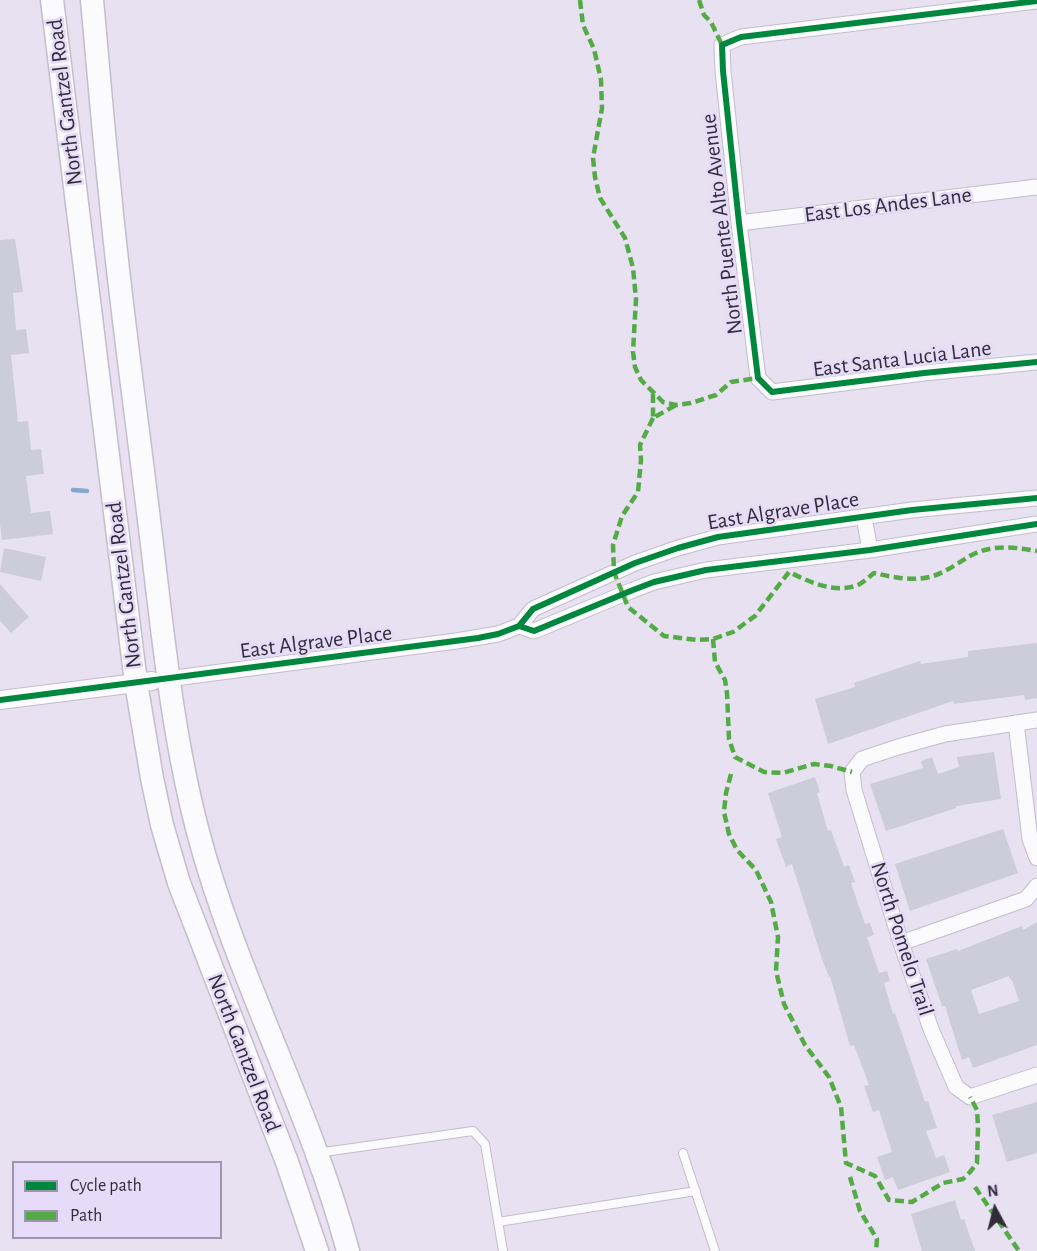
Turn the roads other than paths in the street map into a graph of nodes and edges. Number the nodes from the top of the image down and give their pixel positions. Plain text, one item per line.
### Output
1 (52, 0) edge
2 (92, 0) edge
3 (1037, 1) edge
4 (1008, 2) edge
5 (1037, 187) edge
6 (738, 223) junction
7 (1037, 362) edge
8 (772, 392) joint
9 (1037, 498) edge
10 (864, 517) junction
11 (1037, 524) edge
12 (870, 550) junction
13 (519, 626) junction
14 (152, 681) junction
15 (0, 700) edge
16 (1037, 720) edge
17 (1016, 723) junction
18 (1037, 858) edge
19 (1037, 886) edge
20 (901, 943) junction
21 (1037, 1075) edge
22 (316, 1153) junction
23 (683, 1153) dead end
24 (696, 1191) junction
25 (498, 1222) junction
26 (317, 1251) edge
27 (348, 1251) edge
28 (503, 1251) edge
29 (715, 1251) edge

1 - 14 main road, North Gantzel Road
2 - 14 main road, North Gantzel Road
3 - 4 street
4 - 6 street, North Puente Alto Avenue
5 - 6 street, East Los Andes Lane
6 - 8 street, North Puente Alto Avenue
7 - 8 street, East Santa Lucia Lane
9 - 10 street, East Algrave Place
10 - 12 street
10 - 13 street, East Algrave Place
11 - 12 street, East Algrave Place
12 - 13 street, East Algrave Place
13 - 14 street, East Algrave Place
14 - 15 street
14 - 22 main road, North Gantzel Road
14 - 26 main road, North Gantzel Road
16 - 17 street
17 - 18 street
17 - 20 street, North Pomelo Trail
19 - 20 street
20 - 21 street, North Pomelo Trail
22 - 25 lane
22 - 27 main road, North Gantzel Road
23 - 24 lane
24 - 25 lane
24 - 29 lane
25 - 28 lane

